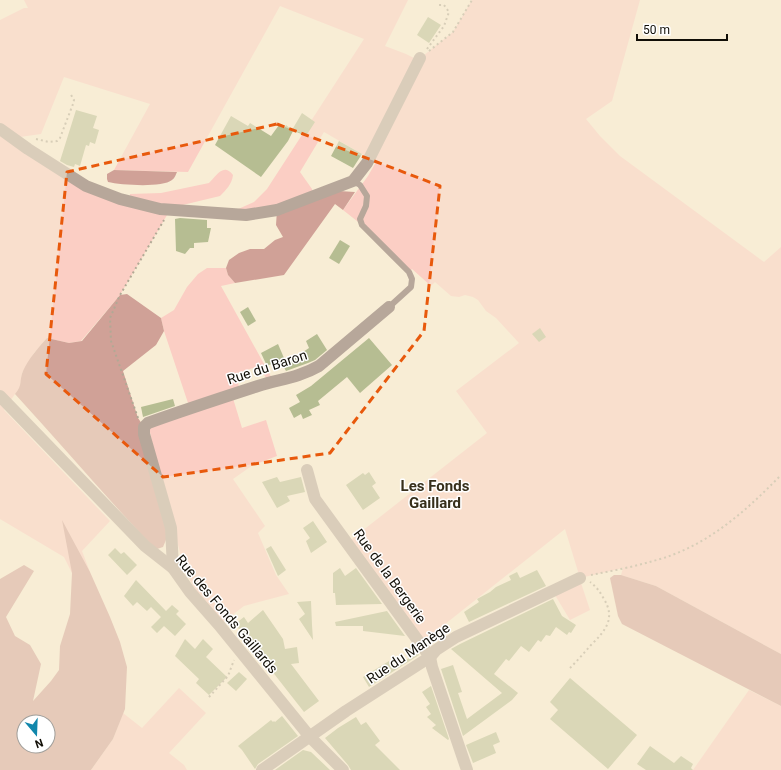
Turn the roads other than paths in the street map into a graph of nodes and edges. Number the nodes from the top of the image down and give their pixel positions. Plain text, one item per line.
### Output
1 (420, 58) road end
2 (0, 129) edge
3 (353, 181) junction
4 (389, 307) joint
5 (0, 396) edge
6 (307, 470) dead end
7 (173, 568) junction
8 (580, 578) road end
9 (430, 657) junction
10 (310, 737) junction
11 (262, 770) edge
12 (343, 770) edge
13 (467, 770) edge

1 - 3 street
2 - 3 street
3 - 4 lane, Rue du Baron
4 - 7 street, Rue du Baron
5 - 7 street, Rue des Fonds Gaillards
6 - 9 street, Rue de la Bergerie
7 - 10 street, Rue des Fonds Gaillards
8 - 9 street, Rue du Manège
9 - 10 street, Rue du Manège
9 - 13 street, Rue de la Bergerie
10 - 11 street, Rue du Manège
10 - 12 street, Rue des Fonds Gaillards

